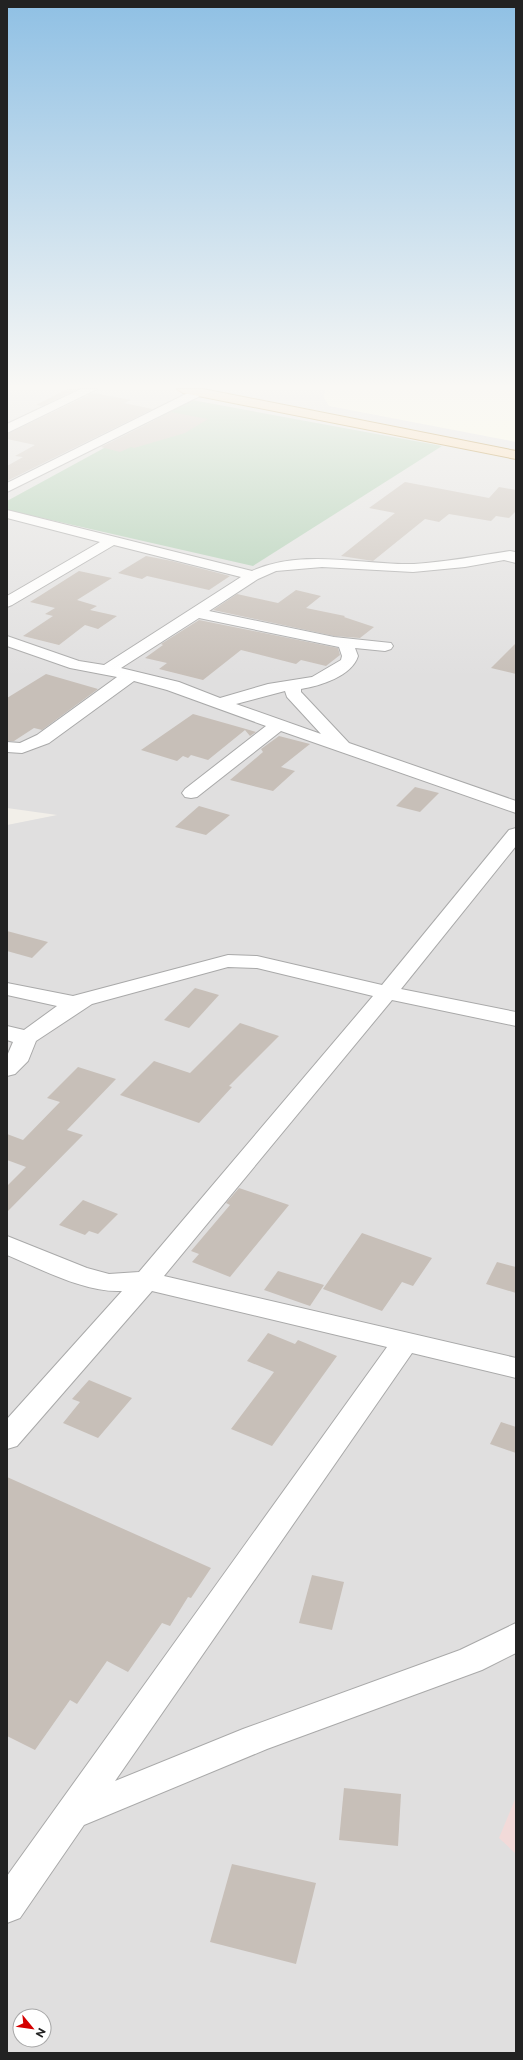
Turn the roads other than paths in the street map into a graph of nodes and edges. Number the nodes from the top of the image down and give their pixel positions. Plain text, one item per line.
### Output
1 (7, 514) edge
2 (111, 541) junction
3 (516, 559) edge
4 (253, 576) junction
5 (7, 602) edge
6 (196, 613) junction
7 (7, 641) edge
8 (346, 644) junction
9 (385, 646) dead end
10 (106, 671) junction
11 (131, 675) junction
12 (293, 684) junction
13 (219, 704) junction
14 (278, 725) junction
15 (7, 747) edge
16 (346, 748) junction
17 (191, 793) dead end
18 (516, 807) edge
19 (516, 834) edge
20 (7, 989) edge
21 (387, 993) junction
22 (74, 1002) junction
23 (516, 1019) edge
24 (16, 1035) edge
25 (7, 1068) edge
26 (7, 1245) edge
27 (146, 1281) junction
28 (405, 1342) junction
29 (516, 1368) edge
30 (7, 1438) edge
31 (516, 1636) edge
32 (70, 1815) junction
33 (7, 1906) edge

1 - 2 street
2 - 4 street
2 - 5 street
3 - 4 street
4 - 6 street
6 - 8 street
6 - 10 street
7 - 10 street
8 - 9 street
8 - 12 street
10 - 11 street
11 - 13 street
11 - 15 street
12 - 13 street
12 - 16 street
13 - 14 street
14 - 16 street
14 - 17 street
16 - 18 street
19 - 21 street
20 - 22 street
21 - 22 street
21 - 23 street
21 - 27 street
22 - 24 street
24 - 25 street
26 - 27 street
27 - 28 street
27 - 30 street
28 - 29 street
28 - 32 street
31 - 32 street
32 - 33 street

